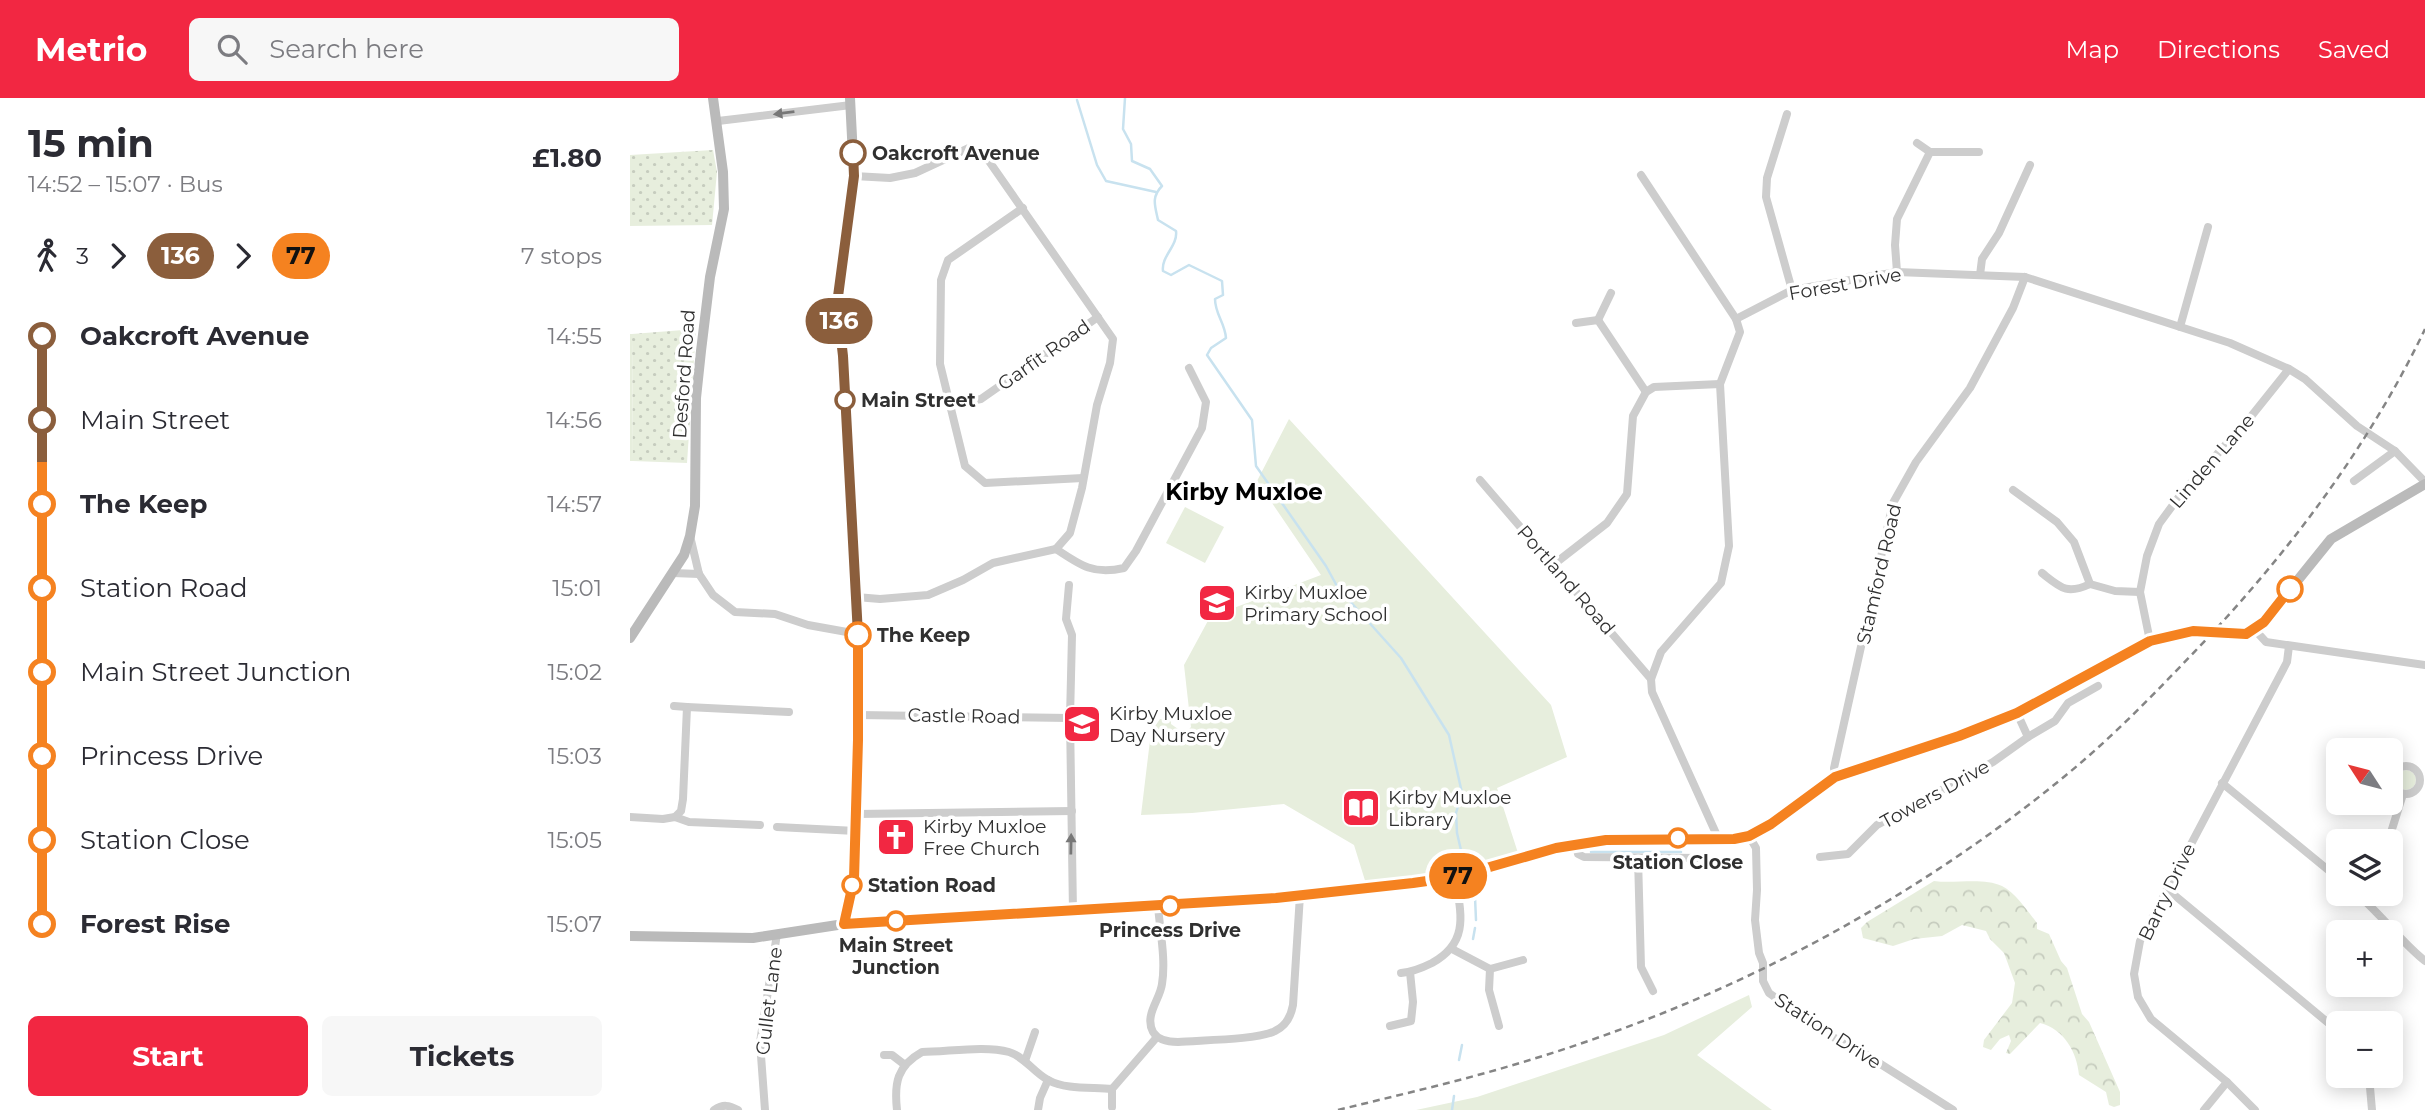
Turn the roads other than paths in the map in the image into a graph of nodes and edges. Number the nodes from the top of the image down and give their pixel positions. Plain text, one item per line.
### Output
1 (713, 98) edge
2 (850, 101) edge
3 (1787, 114) dead end
4 (718, 121) junction
5 (1917, 143) dead end
6 (1930, 152) junction
7 (1979, 152) dead end
8 (2031, 165) dead end
9 (1641, 175) dead end
10 (854, 176) junction
11 (1023, 208) junction
12 (2208, 227) dead end
13 (1897, 272) junction
14 (1980, 275) junction
15 (2025, 277) junction
16 (1792, 290) junction
17 (1611, 293) dead end
18 (1098, 317) junction
19 (1736, 318) junction
20 (1598, 320) junction
21 (1576, 323) dead end
22 (2180, 327) junction
23 (1189, 368) dead end
24 (2289, 369) junction
25 (1720, 384) junction
26 (1646, 392) junction
27 (950, 405) junction
28 (2395, 451) junction
29 (1083, 478) junction
30 (1480, 481) dead end
31 (2354, 481) dead end
32 (2425, 483) edge
33 (2012, 490) dead end
34 (691, 536) junction
35 (1056, 548) junction
36 (1553, 565) junction
37 (673, 573) junction
38 (2042, 573) dead end
39 (698, 574) junction
40 (2090, 584) junction
41 (1069, 585) dead end
42 (2140, 592) junction
43 (856, 597) junction
44 (2255, 630) junction
45 (858, 634) junction
46 (630, 638) edge
47 (2150, 641) junction
48 (2289, 646) junction
49 (2425, 665) edge
50 (1651, 679) junction
51 (2098, 686) dead end
52 (674, 706) dead end
53 (687, 707) junction
54 (789, 712) dead end
55 (2017, 713) junction
56 (858, 715) junction
57 (1070, 718) junction
58 (2028, 737) junction
59 (1835, 777) junction
60 (2222, 783) junction
61 (1072, 811) junction
62 (856, 814) junction
63 (630, 817) edge
64 (675, 817) junction
65 (760, 825) dead end
66 (777, 827) dead end
67 (856, 831) junction
68 (1749, 836) junction
69 (1718, 840) junction
70 (1576, 844) junction
71 (1820, 857) dead end
72 (1638, 858) junction
73 (1704, 858) dead end
74 (2326, 868) edge
75 (1455, 877) junction
76 (2167, 889) junction
77 (1300, 895) junction
78 (1158, 906) junction
79 (2372, 906) edge
80 (1073, 912) junction
81 (844, 924) junction
82 (777, 934) junction
83 (630, 936) edge
84 (1452, 949) junction
85 (1523, 960) dead end
86 (2425, 961) edge
87 (1490, 969) junction
88 (1653, 991) dead end
89 (2326, 1021) edge
90 (1390, 1026) dead end
91 (1499, 1026) dead end
92 (1035, 1032) dead end
93 (1157, 1037) junction
94 (884, 1055) dead end
95 (1025, 1060) junction
96 (905, 1065) junction
97 (1048, 1080) junction
98 (2227, 1082) junction
99 (2370, 1088) edge
100 (1112, 1089) junction
101 (1112, 1107) dead end
102 (713, 1110) edge
103 (738, 1110) edge
104 (765, 1110) edge
105 (897, 1110) edge
106 (1038, 1110) edge
107 (1952, 1110) edge
108 (2204, 1110) edge
109 (2255, 1110) edge
110 (2372, 1110) edge

1 - 4 street, Desford Road
2 -> 4 street
2 - 10 street
3 - 16 street
4 - 34 street, Desford Road
5 - 6 street
6 - 7 street
6 - 13 street
8 - 14 street
9 - 19 street
10 - 11 street
10 - 43 street
11 - 18 street
11 - 27 street
12 - 22 street
13 - 14 street, Forest Drive
13 - 16 street, Forest Drive
14 - 15 street, Forest Drive
15 - 22 street, Forest Drive
15 - 59 street, Stamford Road
16 - 19 street, Forest Drive
17 - 20 street
18 - 27 street, Garfit Road
18 - 29 street
19 - 25 street
20 - 21 street
20 - 26 street
22 - 24 street, Forest Drive
23 - 35 street
24 - 28 street, Forest Drive
24 - 42 street, Linden Lane
25 - 26 street
25 - 50 street
26 - 36 street
27 - 29 street
28 - 31 street
28 - 32 street, Forest Drive
29 - 35 street
30 - 36 street, Portland Road
32 - 44 street
33 - 40 street
34 - 37 street, Desford Road
34 - 39 street
35 - 43 street
36 - 50 street, Portland Road
37 - 39 street
37 - 46 street, Desford Road
38 - 40 street
39 - 45 street
40 - 42 street
41 - 57 street
42 - 47 street, Linden Lane
43 - 45 street
44 - 47 street
44 - 48 street
45 - 56 street
47 - 55 street
48 - 49 street
48 - 60 street, Barry Drive
50 - 69 street
51 - 58 street, Towers Drive
52 - 53 street
53 - 54 street
53 - 64 street
55 - 58 street
55 - 59 street
56 - 57 street, Castle Road
56 - 62 street
57 - 61 street
58 - 71 street, Towers Drive
59 - 68 street
60 - 74 street
60 - 76 street, Barry Drive
61 - 62 street
80 -> 61 street
62 - 67 street
63 - 64 street
64 - 65 street
66 - 67 street
67 - 81 street
68 - 69 street
68 - 107 street, Station Drive
69 - 70 street
70 - 72 street
70 - 75 street
72 - 73 street
72 - 88 street
75 - 77 street
75 - 84 street
76 - 89 street
76 - 98 street, Barry Drive
77 - 78 street
77 - 93 street
78 - 80 street
78 - 93 street
79 - 86 street
80 - 81 street
81 - 82 street
82 - 83 street
82 - 104 street, Gullet Lane
84 - 87 street
84 - 90 street
85 - 87 street
87 - 91 street
92 - 95 street
93 - 100 street
94 - 96 street
95 - 96 street
95 - 97 street
96 - 105 street
97 - 100 street
97 - 106 street
98 - 108 street
98 - 109 street, Barry Drive
99 - 110 street
100 - 101 street
102 - 103 street

